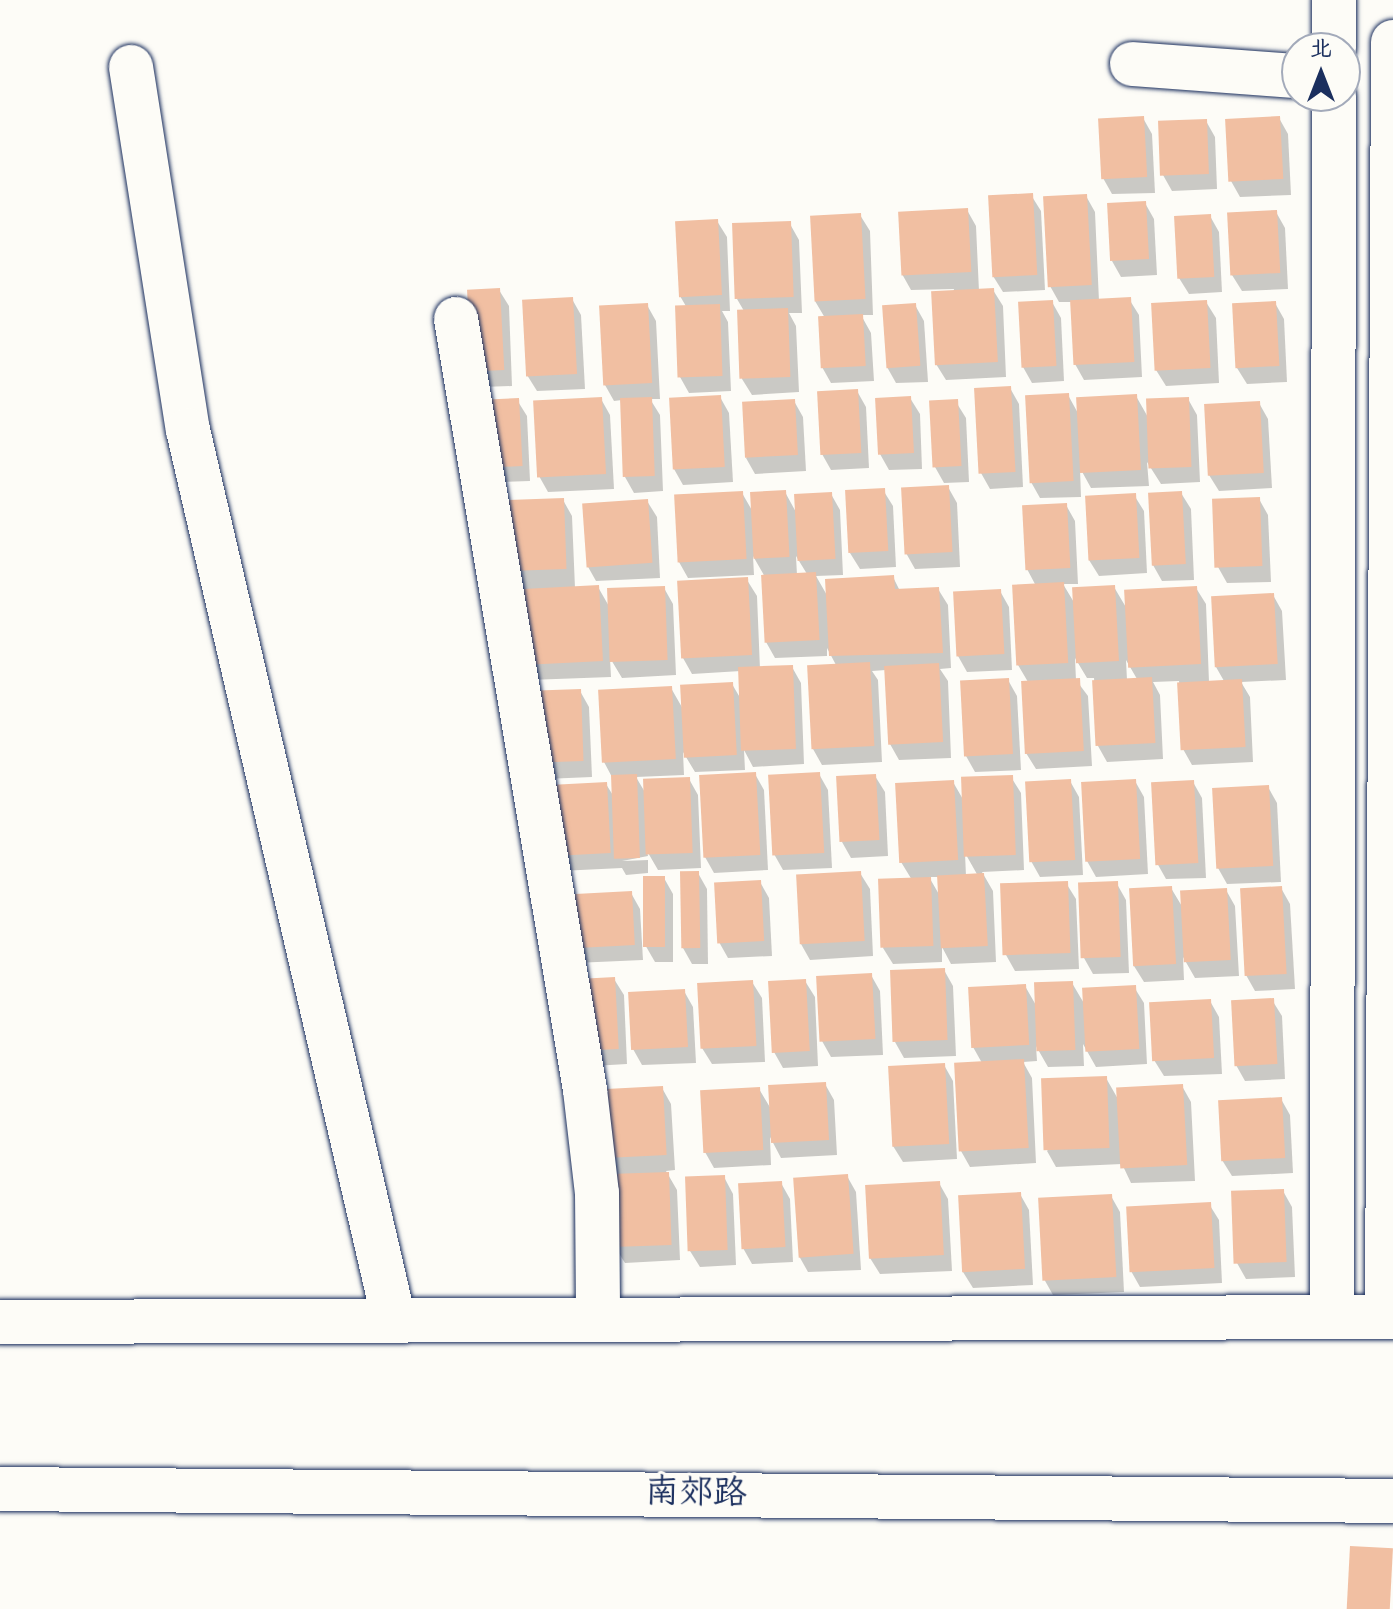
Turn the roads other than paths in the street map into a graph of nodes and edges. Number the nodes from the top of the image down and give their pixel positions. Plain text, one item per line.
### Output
1 (1334, 0) edge
2 (1334, 32) edge
3 (1393, 42) edge
4 (1132, 64) dead end
5 (131, 67) dead end
6 (1281, 75) edge
7 (1361, 77) edge
8 (1393, 78) edge
9 (1334, 112) edge
10 (456, 319) dead end
11 (1332, 1317) junction
12 (1390, 1317) edge
13 (394, 1320) junction
14 (598, 1320) junction
15 (0, 1322) edge
16 (0, 1489) edge
17 (1393, 1501) edge

1 - 2 street
3 - 8 street
4 - 6 street
5 - 13 street
7 - 8 street
8 - 12 street
9 - 11 street
10 - 14 street
11 - 12 street
11 - 14 street
13 - 14 street
13 - 15 street
16 - 17 street, 南郊路

